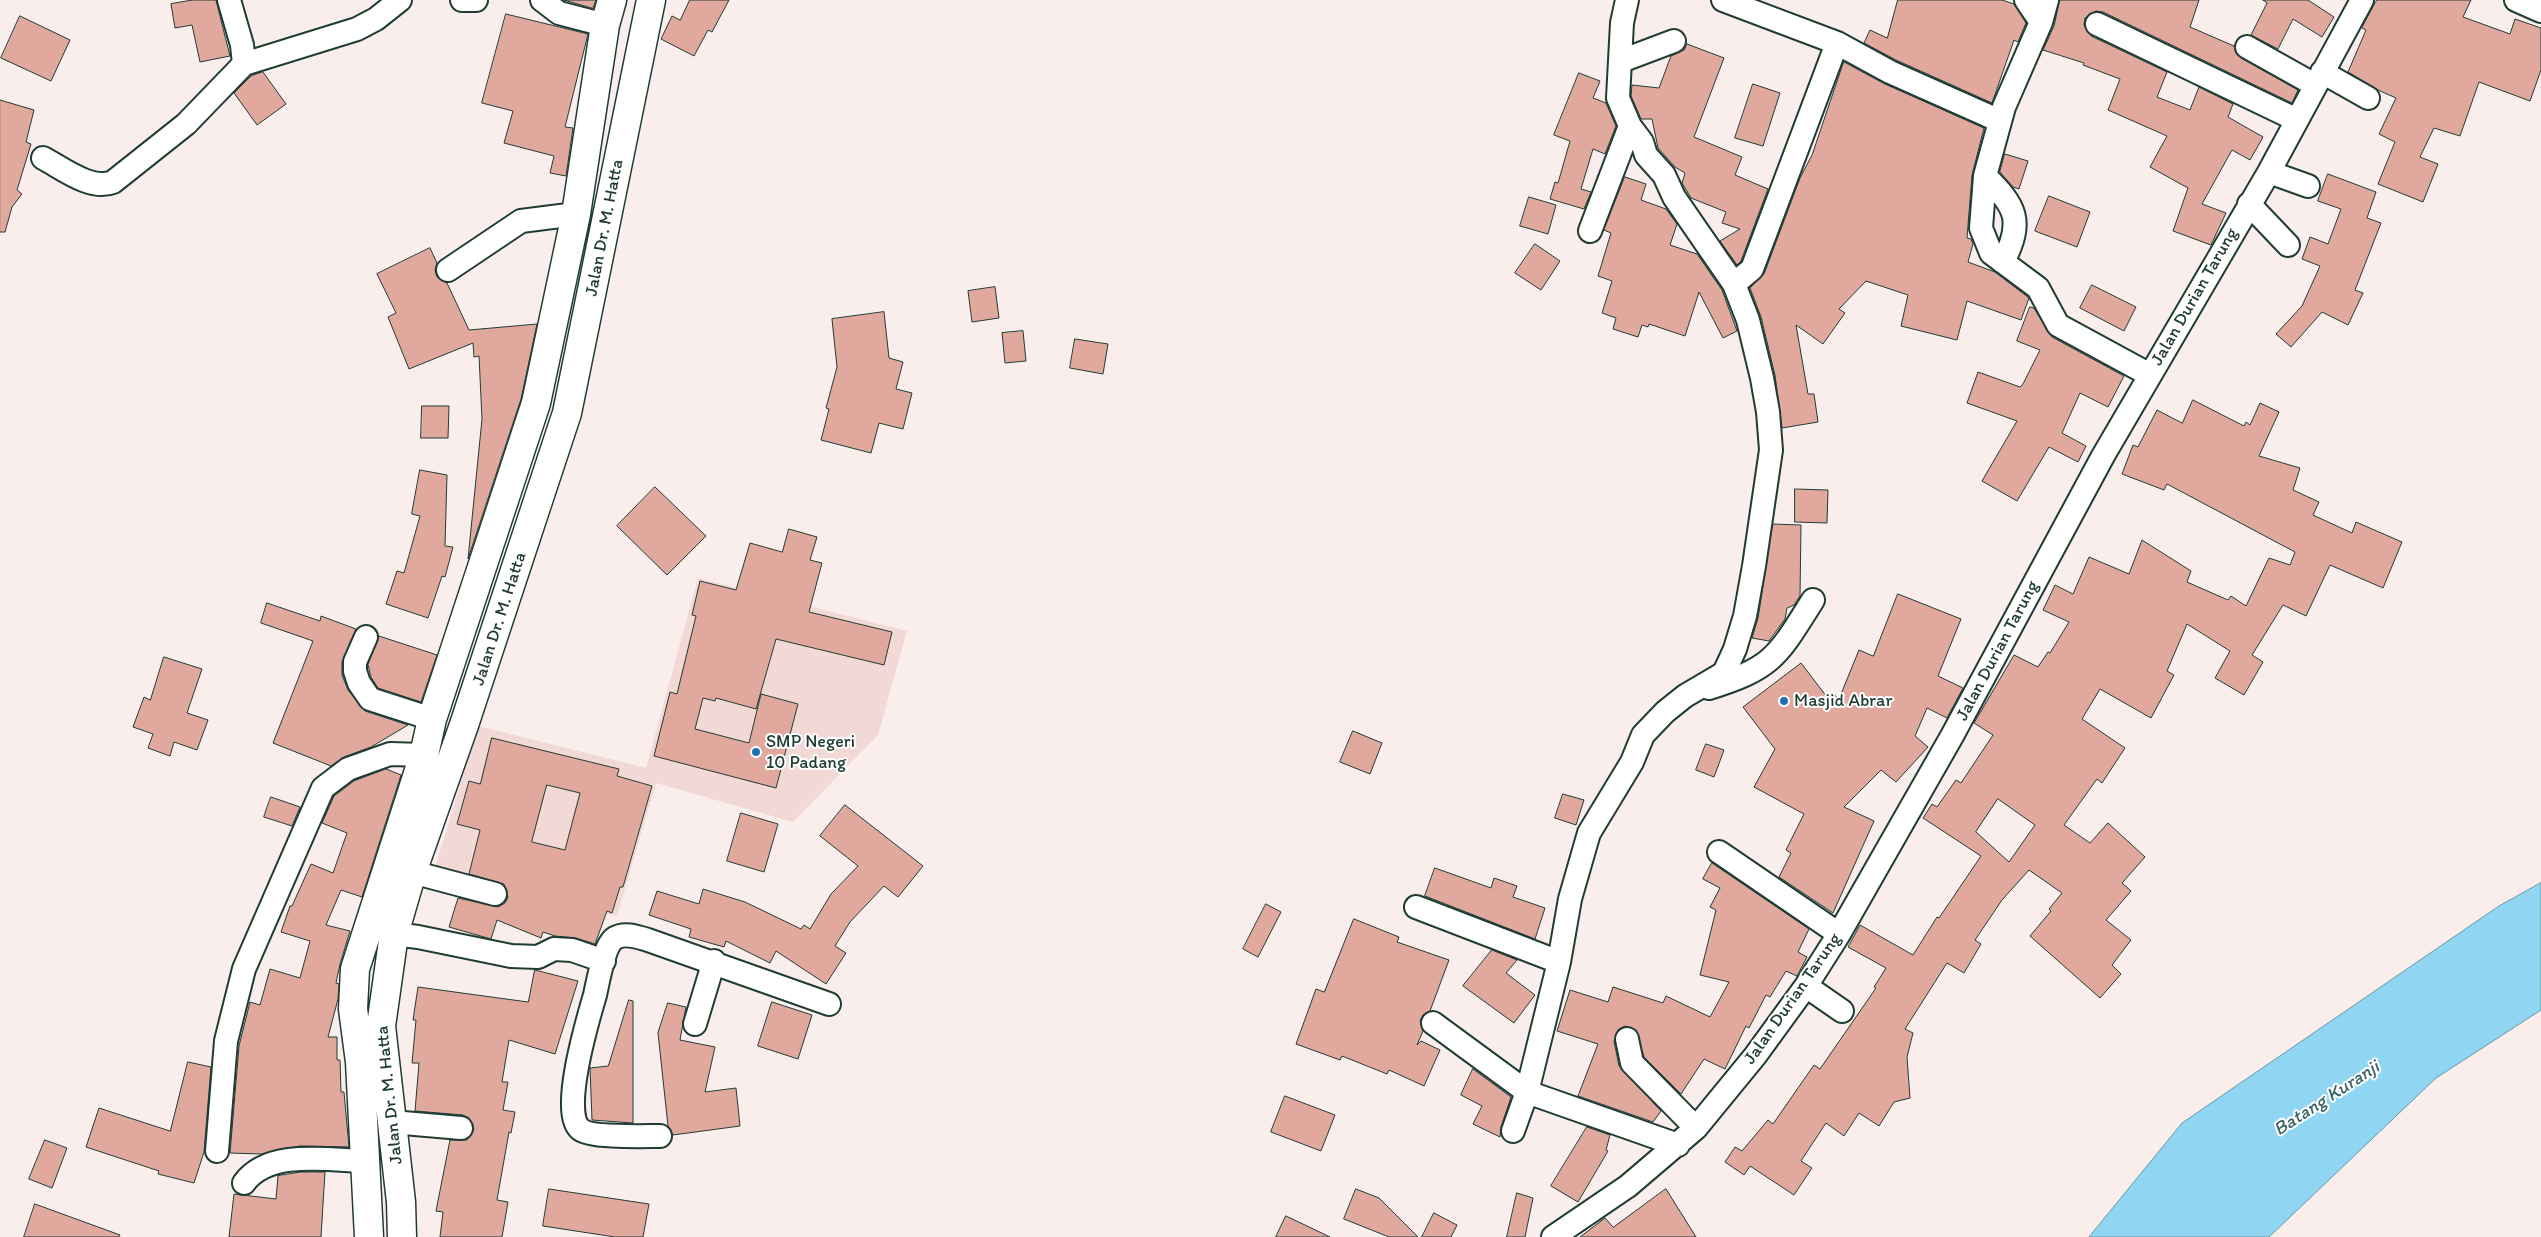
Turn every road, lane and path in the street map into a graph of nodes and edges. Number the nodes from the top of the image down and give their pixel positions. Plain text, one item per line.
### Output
1 (229, 0) edge
2 (400, 0) edge
3 (462, 0) edge
4 (476, 0) edge
5 (542, 0) edge
6 (651, 0) edge
7 (1626, 0) edge
8 (1723, 0) edge
9 (2026, 0) edge
10 (2047, 0) edge
11 (2362, 0) edge
12 (2516, 0) edge
13 (2541, 12) edge
14 (608, 13) edge
15 (2041, 22) junction
16 (2097, 24) dead end
17 (1674, 41) dead end
18 (1837, 43) junction
19 (2247, 47) dead end
20 (1621, 61) junction
21 (244, 64) junction
22 (2319, 79) junction
23 (2368, 98) dead end
24 (2297, 120) junction
25 (2000, 122) junction
26 (1630, 126) junction
27 (43, 158) dead end
28 (2269, 172) junction
29 (1986, 176) junction
30 (2308, 186) dead end
31 (2249, 204) junction
32 (576, 214) junction
33 (1590, 231) dead end
34 (2288, 245) dead end
35 (2003, 262) junction
36 (448, 270) dead end
37 (1734, 284) junction
38 (2150, 375) junction
39 (1813, 600) dead end
40 (366, 637) dead end
41 (1684, 696) junction
42 (432, 719) junction
43 (424, 755) junction
44 (1719, 852) dead end
45 (412, 872) junction
46 (495, 894) dead end
47 (1416, 907) dead end
48 (394, 934) junction
49 (1839, 934) junction
50 (604, 961) junction
51 (714, 961) junction
52 (1559, 962) junction
53 (1806, 986) junction
54 (829, 1004) dead end
55 (1842, 1011) dead end
56 (1433, 1023) dead end
57 (695, 1024) dead end
58 (1627, 1039) dead end
59 (1527, 1092) junction
60 (392, 1122) junction
61 (461, 1128) dead end
62 (1696, 1128) junction
63 (1513, 1131) dead end
64 (660, 1136) dead end
65 (1678, 1145) junction
66 (217, 1151) dead end
67 (366, 1161) junction
68 (244, 1182) dead end
69 (1567, 1234) edge
70 (369, 1237) edge
71 (402, 1237) edge

1 - 21 street
2 - 21 street
3 - 4 street
5 - 14 street
6 - 45 main road, Jalan Dr. M. Hatta
7 - 20 street
8 - 18 street
9 - 15 street
10 - 15 street
11 - 22 street, Jalan Durian Tarung
12 - 13 street
14 - 32 main road, Jalan Dr. M. Hatta
15 - 25 street
16 - 24 street
17 - 20 street
18 - 25 street
18 - 37 street
19 - 22 street
20 - 26 street
21 - 27 street
22 - 23 street
22 - 24 street, Jalan Durian Tarung
24 - 28 street, Jalan Durian Tarung
25 - 29 street
26 - 33 street
26 - 37 street
28 - 30 street
28 - 31 street, Jalan Durian Tarung
29 - 35 street
29 - 35 street
31 - 34 street
31 - 38 street, Jalan Durian Tarung
32 - 36 street
32 - 42 main road, Jalan Dr. M. Hatta
35 - 38 street
37 - 41 street
38 - 49 street, Jalan Durian Tarung
39 - 41 street
40 - 42 street
41 - 52 street
42 - 43 main road, Jalan Dr. M. Hatta
43 - 66 street
43 - 67 main road, Jalan Dr. M. Hatta
44 - 49 street
45 - 46 street
45 - 48 main road, Jalan Dr. M. Hatta
47 - 52 street
48 - 50 street
48 - 60 main road, Jalan Dr. M. Hatta
49 - 53 street, Jalan Durian Tarung
50 - 51 street
50 - 64 street
51 - 54 street
51 - 57 street
52 - 59 street
53 - 55 street
53 - 62 street, Jalan Durian Tarung
56 - 59 street
58 - 62 street
59 - 63 street
59 - 65 street
60 - 61 street
60 - 71 main road, Jalan Dr. M. Hatta
62 - 65 street, Jalan Durian Tarung
65 - 69 street, Jalan Durian Tarung
67 - 68 street
67 - 70 main road, Jalan Dr. M. Hatta

